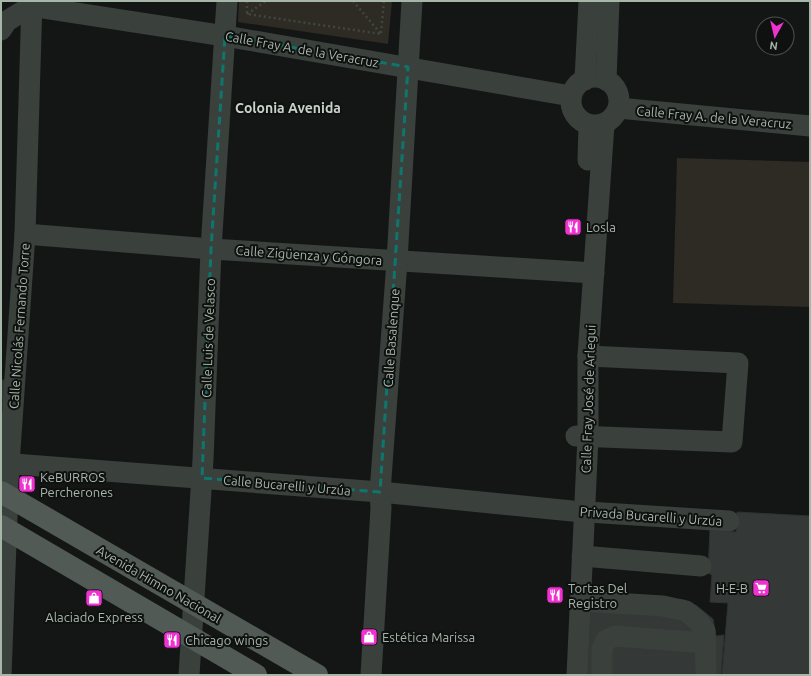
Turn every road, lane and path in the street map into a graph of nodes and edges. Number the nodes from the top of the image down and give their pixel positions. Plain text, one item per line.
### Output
1 (227, 1) edge
2 (247, 1) edge
3 (266, 1) edge
4 (353, 1) edge
5 (384, 1) edge
6 (412, 1) edge
7 (589, 1) edge
8 (609, 1) edge
9 (31, 3) edge
10 (246, 14) junction
11 (1, 30) edge
12 (381, 34) junction
13 (225, 36) junction
14 (408, 67) junction
15 (586, 80) junction
16 (606, 80) junction
17 (571, 96) junction
18 (618, 108) junction
19 (597, 124) junction
20 (810, 126) edge
21 (25, 234) junction
22 (211, 249) junction
23 (397, 261) junction
24 (588, 273) junction
25 (588, 356) junction
26 (582, 436) junction
27 (5, 464) edge
28 (202, 478) junction
29 (380, 492) junction
30 (5, 494) edge
31 (578, 511) junction
32 (729, 522) dead end
33 (4, 528) edge
34 (582, 556) junction
35 (701, 566) dead end
36 (581, 601) junction
37 (193, 604) junction
38 (192, 638) junction
39 (571, 641) junction
40 (706, 643) junction
41 (1, 675) edge
42 (189, 675) edge
43 (256, 675) edge
44 (317, 675) edge
45 (371, 675) edge
46 (564, 675) edge
47 (577, 675) edge
48 (602, 675) edge
49 (706, 675) edge

1 - 13 street, Calle Luis de Velasco
2 - 10 path
3 - 10 path
4 - 12 path
5 - 12 path
6 - 14 street, Calle Basalenque
7 - 15 street
8 - 16 street
9 - 11 street
9 - 13 street, Calle Fray A. de la Veracruz
9 - 21 street, Calle Nicolás Fernando Torre
10 - 12 path
13 - 14 street, Calle Fray A. de la Veracruz
13 - 22 street, Calle Luis de Velasco
14 - 17 street, Calle Fray A. de la Veracruz
14 - 23 street, Calle Basalenque
15 - 16 street
15 - 17 street
16 - 18 street
17 - 19 street
18 - 19 street
18 - 20 street, Calle Fray A. de la Veracruz
19 - 24 street, Calle Fray José de Arlegui
21 - 22 street, Calle Zigüenza y Góngora
21 - 27 street, Calle Nicolás Fernando Torre
22 - 23 street, Calle Zigüenza y Góngora
22 - 28 street, Calle Luis de Velasco
23 - 24 street, Calle Zigüenza y Góngora
23 - 29 street, Calle Basalenque
24 - 25 street, Calle Fray José de Arlegui
24 - 26 street, Calle Fray José de Arlegui
25 - 26 street, Calle Fray José de Arlegui
25 - 26 street
26 - 31 street, Calle Fray José de Arlegui
27 - 28 street, Calle Bucarelli y Urzúa
27 - 30 street, Calle Nicolás Fernando Torre
28 - 29 street, Calle Bucarelli y Urzúa
28 - 37 street, Calle Luis de Velasco
29 - 31 street, Calle Bucarelli y Urzúa
29 - 45 street, Calle Basalenque
30 - 33 street, Calle Nicolás Fernando Torre
30 - 37 main road, Avenida Himno Nacional
31 - 32 street, Privada Bucarelli y Urzúa
31 - 34 street, Calle Fray José de Arlegui
31 - 39 street, Calle Fray José de Arlegui
33 - 38 main road
33 - 41 street, Calle Nicolás Fernando Torre
34 - 35 street
34 - 36 street, Calle Fray José de Arlegui
36 - 39 street, Calle Fray José de Arlegui
36 - 40 street
37 - 38 street, Calle Luis de Velasco
37 - 44 main road, Avenida Himno Nacional
38 - 42 street, Calle Luis de Velasco
38 - 43 main road
39 - 46 street, Calle Fray José de Arlegui
39 - 47 street, Calle Fray José de Arlegui
40 - 48 street
40 - 49 street

